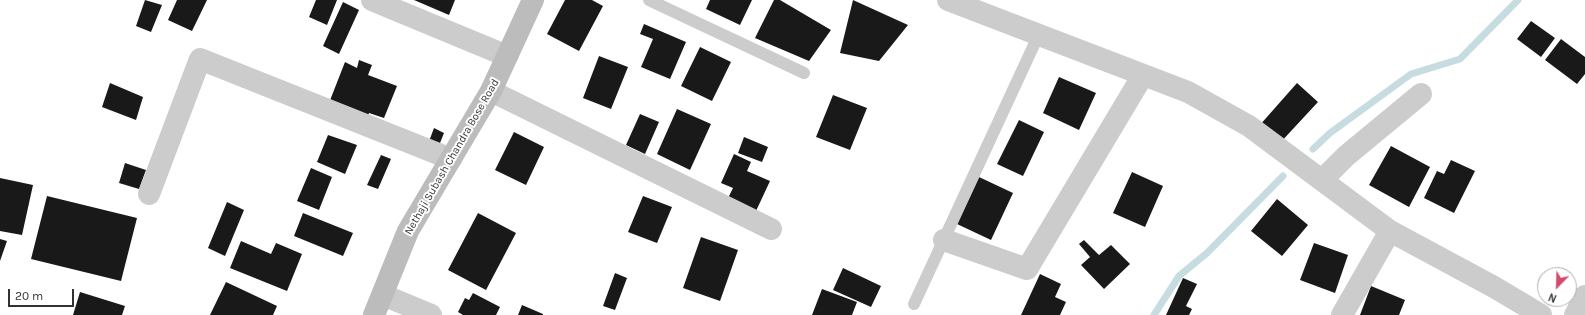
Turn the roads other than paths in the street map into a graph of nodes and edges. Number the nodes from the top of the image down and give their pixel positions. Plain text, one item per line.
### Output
1 (372, 0) edge
2 (533, 0) edge
3 (649, 0) edge
4 (948, 0) edge
5 (1039, 34) junction
6 (507, 56) junction
7 (804, 73) dead end
8 (1142, 75) junction
9 (490, 91) junction
10 (1421, 94) dead end
11 (450, 159) junction
12 (1322, 180) junction
13 (149, 194) dead end
14 (770, 229) dead end
15 (1390, 230) junction
16 (944, 240) junction
17 (383, 295) junction
18 (1585, 296) edge
19 (914, 304) dead end
20 (374, 315) edge
21 (431, 315) edge
22 (1342, 315) edge
23 (1541, 315) edge
24 (1575, 315) edge

1 - 6 street
2 - 6 main road, Nethaji Subash Chandra Bose Road
3 - 7 lane
4 - 5 street
5 - 8 street
5 - 16 lane
6 - 9 main road, Nethaji Subash Chandra Bose Road
8 - 12 street
8 - 16 street
9 - 11 main road, Nethaji Subash Chandra Bose Road
9 - 14 street
10 - 12 street
11 - 13 street
11 - 17 main road, Nethaji Subash Chandra Bose Road
12 - 15 street
15 - 22 street
15 - 23 street
16 - 19 lane
17 - 20 main road, Nethaji Subash Chandra Bose Road
17 - 21 street
18 - 24 street

